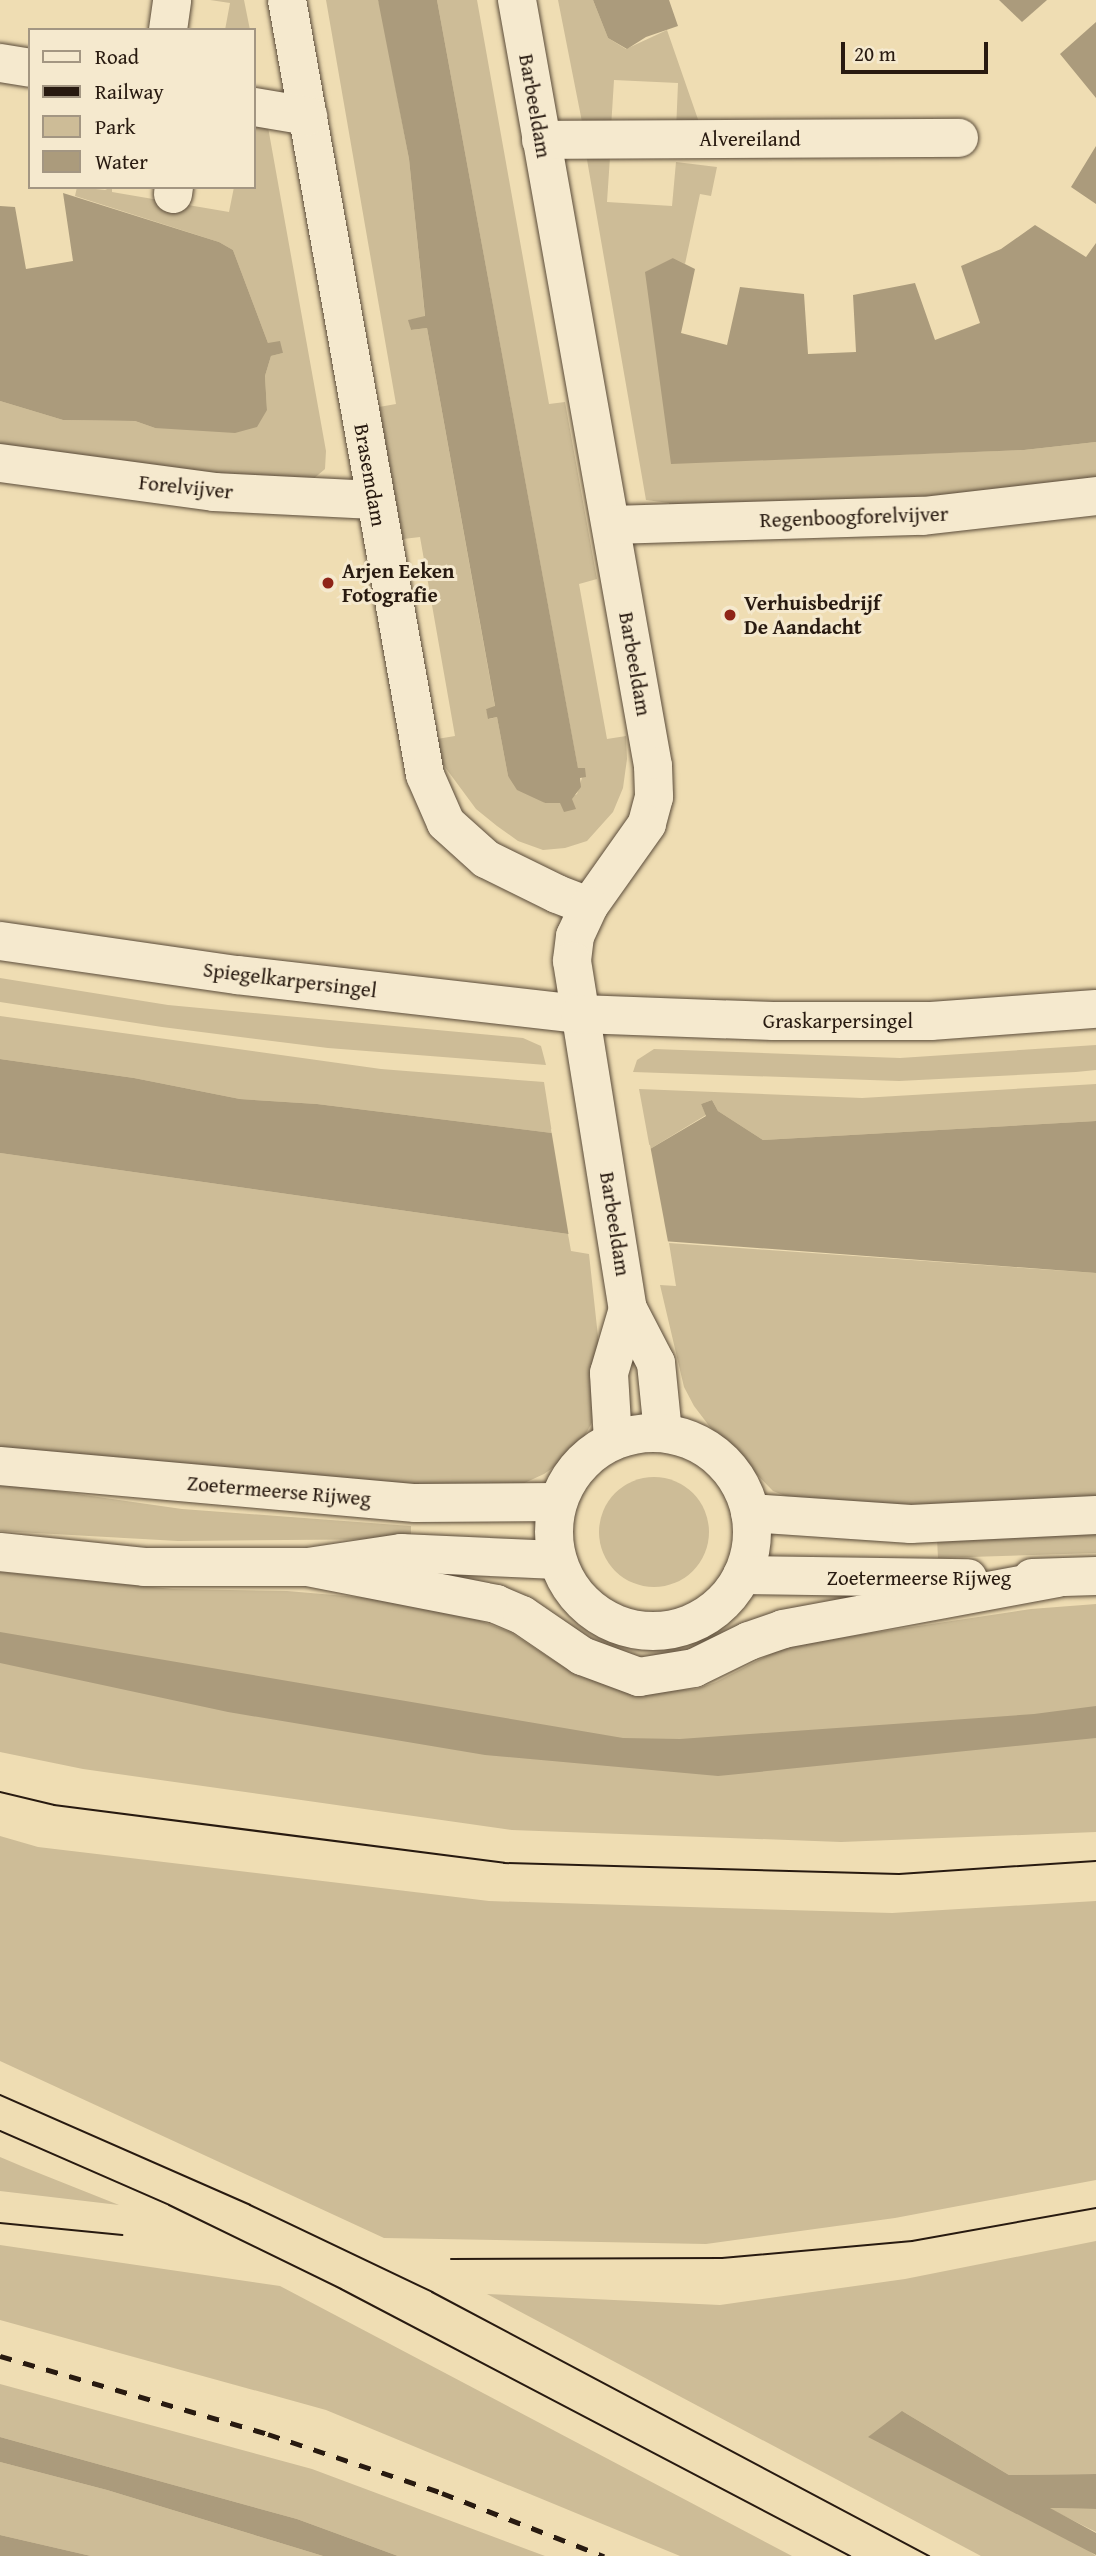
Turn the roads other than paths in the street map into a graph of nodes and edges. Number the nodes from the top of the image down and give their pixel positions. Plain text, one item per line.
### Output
1 (172, 0) edge
2 (287, 0) edge
3 (517, 0) edge
4 (168, 28) edge
5 (0, 63) edge
6 (28, 68) edge
7 (256, 107) edge
8 (308, 116) junction
9 (959, 138) dead end
10 (541, 140) junction
11 (0, 463) edge
12 (1096, 496) edge
13 (374, 500) junction
14 (611, 525) junction
15 (589, 906) junction
16 (0, 941) edge
17 (1096, 1009) edge
18 (580, 1014) junction
19 (628, 1309) junction
20 (663, 1433) junction
21 (613, 1441) junction
22 (0, 1466) edge
23 (558, 1502) junction
24 (750, 1513) junction
25 (1096, 1515) edge
26 (0, 1552) edge
27 (557, 1560) junction
28 (308, 1567) junction
29 (742, 1575) junction
30 (1096, 1576) edge
31 (1057, 1578) junction

1 - 4 street
2 - 8 street, Brasemdam
3 - 10 street, Barbeeldam
5 - 6 street
7 - 8 street
8 - 13 street, Brasemdam
9 - 10 street, Alvereiland
10 - 14 street, Barbeeldam
11 - 13 street, Forelvijver
12 - 14 street, Regenboogforelvijver
13 - 15 street, Brasemdam
14 - 15 street, Barbeeldam
15 - 18 street, Barbeeldam
16 - 18 street, Spiegelkarpersingel
17 - 18 street, Graskarpersingel
18 - 19 street, Barbeeldam
19 - 20 street, Barbeeldam
19 - 21 street, Barbeeldam
20 - 21 street
20 - 24 street
21 - 23 street
22 - 23 street, Zoetermeerse Rijweg
23 - 27 street
24 - 25 street
24 - 29 street
26 - 28 street
27 - 28 street
27 - 29 street
28 - 31 street
29 - 31 street, Zoetermeerse Rijweg
30 - 31 street, Zoetermeerse Rijweg

